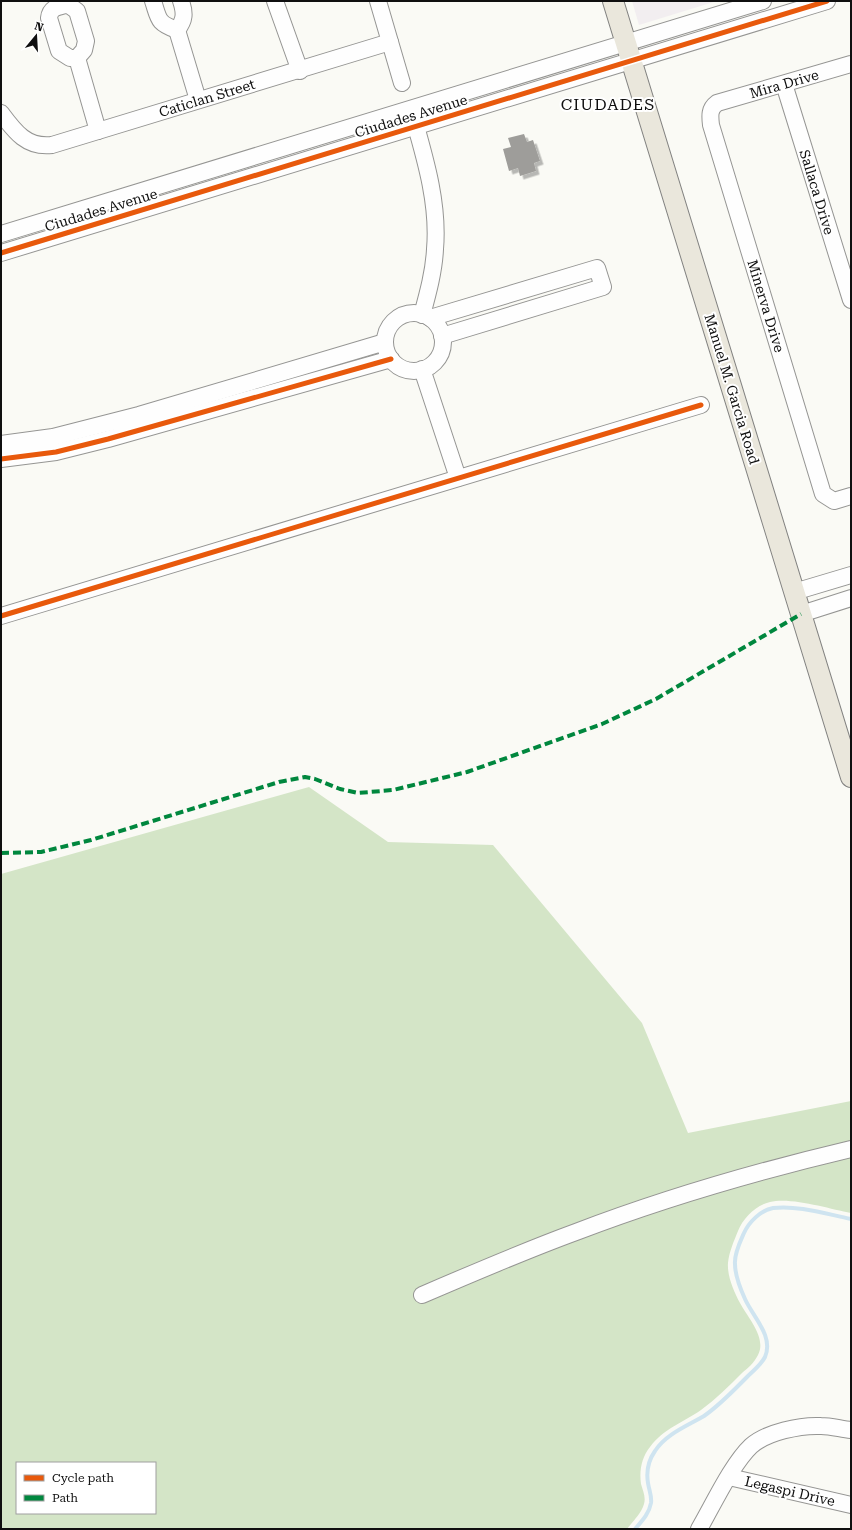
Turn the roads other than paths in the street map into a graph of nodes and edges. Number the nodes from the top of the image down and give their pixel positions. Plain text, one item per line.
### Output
1 (153, 1) edge
2 (181, 1) edge
3 (275, 1) edge
4 (378, 1) edge
5 (613, 1) edge
6 (763, 1) edge
7 (827, 1) edge
8 (176, 30) junction
9 (390, 42) junction
10 (629, 53) junction
11 (77, 58) dead end
12 (851, 64) edge
13 (300, 70) junction
14 (402, 83) dead end
15 (784, 84) junction
16 (198, 100) junction
17 (717, 103) joint
18 (410, 109) junction
19 (1, 113) edge
20 (416, 127) junction
21 (98, 131) junction
22 (1, 234) edge
23 (1, 253) edge
24 (851, 300) edge
25 (426, 316) junction
26 (442, 336) junction
27 (385, 342) junction
28 (391, 359) junction
29 (422, 369) junction
30 (701, 405) dead end
31 (106, 431) junction
32 (1, 444) edge
33 (1, 459) edge
34 (458, 478) junction
35 (844, 499) edge
36 (851, 575) edge
37 (794, 592) junction
38 (851, 598) edge
39 (801, 614) junction
40 (1, 616) edge
41 (851, 777) edge
42 (851, 1149) edge
43 (422, 1294) dead end
44 (851, 1430) edge
45 (729, 1477) junction
46 (851, 1505) edge
47 (699, 1529) edge

1 - 8 street
2 - 8 street
3 - 13 street
4 - 9 street
5 - 10 main road, Manuel M. Garcia Road
6 - 10 street, Ciudades Avenue
7 - 10 street, Ciudades Avenue
8 - 16 street
9 - 13 street, Caticlan Street
9 - 14 street
10 - 18 street, Ciudades Avenue
10 - 20 street, Ciudades Avenue
10 - 37 main road, Manuel M. Garcia Road
11 - 21 street
12 - 15 street, Mira Drive
13 - 16 street, Caticlan Street
15 - 17 street, Mira Drive
15 - 24 street, Sallaca Drive
16 - 21 street, Caticlan Street
17 - 35 street, Minerva Drive
18 - 20 street
18 - 22 street, Ciudades Avenue
19 - 21 street, Caticlan Street
20 - 23 street, Ciudades Avenue
20 - 25 street
25 - 26 street
25 - 26 street
25 - 27 street
26 - 29 street
27 - 28 street
27 - 31 street
28 - 29 street
28 - 31 street
29 - 34 street
30 - 34 street
31 - 32 street
31 - 33 street
34 - 40 street
36 - 37 street
37 - 39 main road, Manuel M. Garcia Road
38 - 39 street
39 - 41 main road, Manuel M. Garcia Road
42 - 43 street
44 - 45 street
45 - 46 street, Legaspi Drive
45 - 47 street

